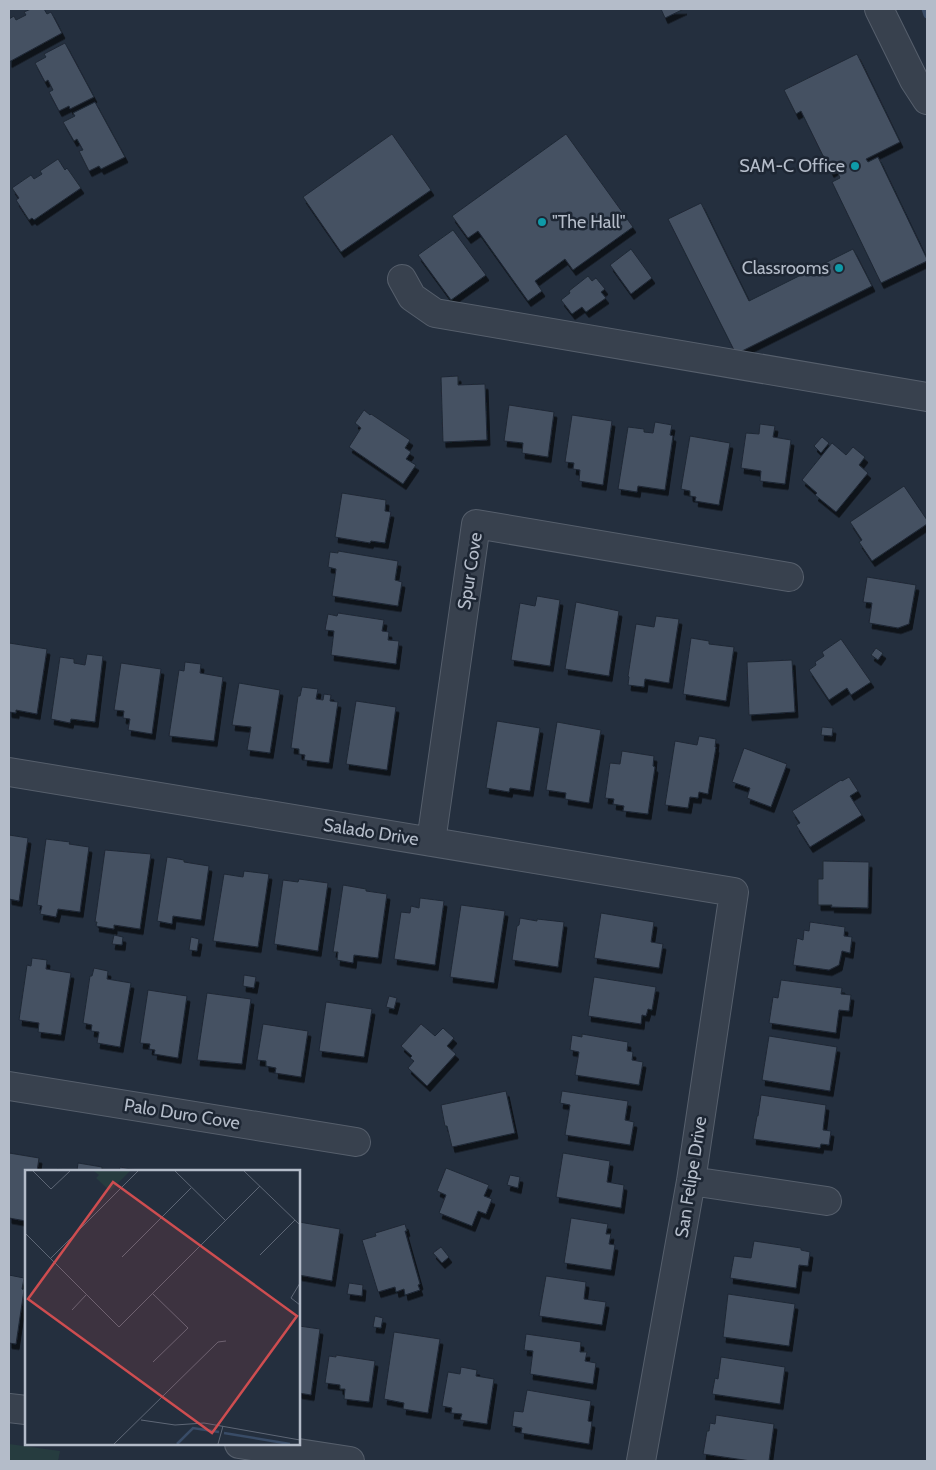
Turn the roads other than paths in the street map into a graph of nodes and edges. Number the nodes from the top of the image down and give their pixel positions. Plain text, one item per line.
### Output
1 (879, 9) edge
2 (927, 100) edge
3 (402, 279) dead end
4 (927, 397) edge
5 (789, 577) dead end
6 (9, 772) edge
7 (431, 842) junction
8 (734, 892) joint
9 (9, 1086) edge
10 (356, 1142) dead end
11 (692, 1181) junction
12 (827, 1201) dead end
13 (9, 1408) edge
14 (25, 1410) edge
15 (246, 1445) edge
16 (350, 1461) edge
17 (641, 1461) edge

1 - 2 street
3 - 4 street
5 - 7 street, Spur Cove
6 - 7 street, Salado Drive
7 - 8 street, Salado Drive
8 - 11 street, San Felipe Drive
9 - 10 street, Palo Duro Cove
11 - 12 street
11 - 17 street, San Felipe Drive
13 - 14 street
15 - 16 street

